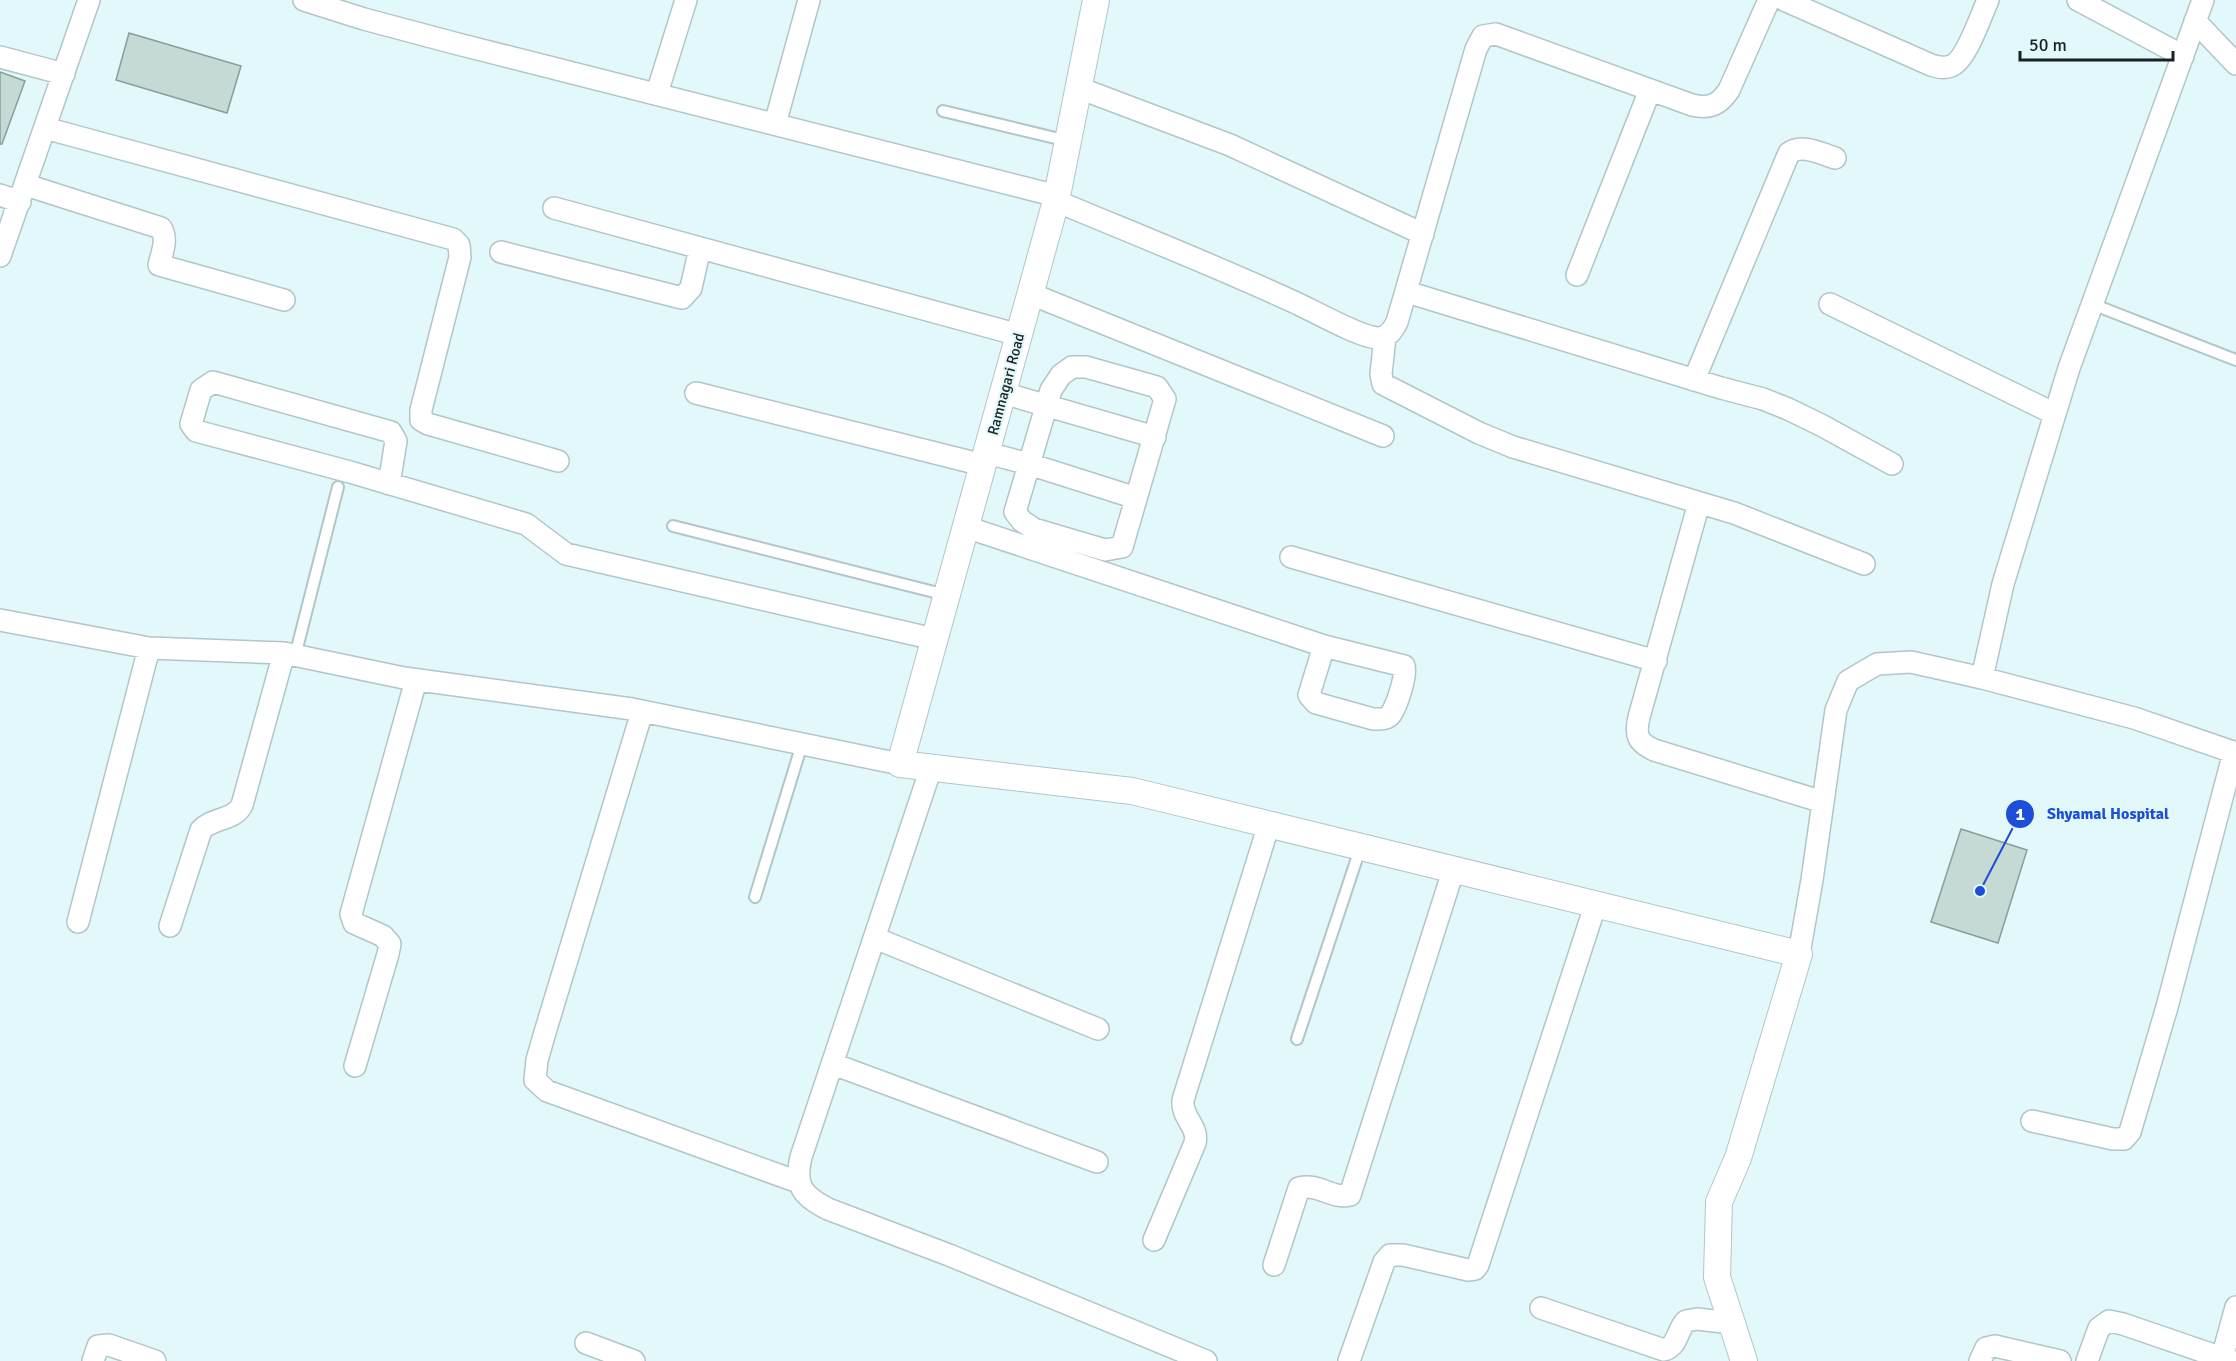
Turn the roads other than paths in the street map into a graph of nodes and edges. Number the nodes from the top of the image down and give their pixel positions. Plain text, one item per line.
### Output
1 (89, 0) edge
2 (304, 0) edge
3 (686, 0) edge
4 (809, 0) edge
5 (1096, 0) edge
6 (1769, 0) edge
7 (1784, 0) edge
8 (1989, 0) edge
9 (2078, 0) edge
10 (2203, 0) edge
11 (2195, 21) junction
12 (2183, 56) junction
13 (0, 57) edge
14 (2236, 64) edge
15 (64, 74) junction
16 (1079, 88) junction
17 (1650, 90) junction
18 (657, 93) junction
19 (943, 111) dead end
20 (775, 124) junction
21 (45, 128) junction
22 (1069, 142) junction
23 (1835, 158) dead end
24 (23, 193) junction
25 (0, 195) edge
26 (1057, 198) junction
27 (554, 208) dead end
28 (1423, 234) junction
29 (700, 248) junction
30 (501, 252) dead end
31 (0, 256) edge
32 (1577, 276) dead end
33 (1407, 292) junction
34 (1030, 294) junction
35 (284, 300) dead end
36 (1830, 304) dead end
37 (2092, 304) junction
38 (1019, 335) junction
39 (1385, 337) junction
40 (2236, 360) edge
41 (1695, 380) junction
42 (696, 393) dead end
43 (1003, 393) junction
44 (1046, 405) junction
45 (2055, 414) junction
46 (1383, 436) dead end
47 (1155, 437) junction
48 (985, 459) junction
49 (558, 461) dead end
50 (1029, 464) junction
51 (1892, 464) dead end
52 (389, 484) junction
53 (338, 487) dead end
54 (1136, 498) junction
55 (1699, 503) junction
56 (673, 526) dead end
57 (966, 527) junction
58 (1291, 557) dead end
59 (1864, 564) dead end
60 (947, 595) junction
61 (0, 620) edge
62 (934, 639) junction
63 (1324, 646) junction
64 (149, 648) junction
65 (289, 654) junction
66 (1656, 661) junction
67 (1982, 678) junction
68 (416, 680) junction
69 (642, 712) junction
70 (802, 744) junction
71 (2235, 752) edge
72 (900, 765) junction
73 (932, 768) junction
74 (1823, 802) junction
75 (1269, 824) junction
76 (1360, 846) junction
77 (1454, 868) junction
78 (755, 897) dead end
79 (1596, 903) junction
80 (78, 922) dead end
81 (170, 926) dead end
82 (875, 938) junction
83 (1799, 954) junction
84 (1098, 1029) dead end
85 (1298, 1039) dead end
86 (833, 1064) junction
87 (355, 1066) dead end
88 (2032, 1121) dead end
89 (1097, 1162) dead end
90 (798, 1182) junction
91 (1154, 1240) dead end
92 (1274, 1264) dead end
93 (2236, 1307) edge
94 (1541, 1308) dead end
95 (1732, 1323) junction
96 (585, 1343) dead end
97 (2227, 1359) edge
98 (93, 1361) edge
99 (156, 1361) edge
100 (634, 1361) edge
101 (1206, 1361) edge
102 (1349, 1361) edge
103 (1744, 1361) edge
104 (1980, 1361) edge
105 (2060, 1361) edge
106 (2087, 1361) edge

1 - 15 street
2 - 18 street
3 - 18 street
4 - 20 street
5 - 16 street, Ramnagari Road
6 - 17 street
7 - 8 street
9 - 12 street
10 - 11 street
11 - 12 street
11 - 14 street
12 - 37 street
13 - 15 street
15 - 21 street
16 - 22 street, Ramnagari Road
16 - 28 street
17 - 28 street
17 - 32 street
18 - 20 street
19 - 22 lane
20 - 26 street
21 - 24 street
21 - 49 street
22 - 26 street, Ramnagari Road
23 - 41 street
24 - 25 street
24 - 31 street
24 - 35 street
26 - 34 street, Ramnagari Road
26 - 39 street
27 - 29 street
28 - 33 street
29 - 30 street
29 - 38 street
33 - 39 street
33 - 41 street
34 - 38 street, Ramnagari Road
34 - 46 street
36 - 45 street
37 - 40 lane
37 - 45 street
38 - 43 street, Ramnagari Road
39 - 55 street
41 - 51 street
42 - 48 street
43 - 44 street
43 - 48 street, Ramnagari Road
44 - 47 street
44 - 47 street
44 - 50 street
45 - 67 street
47 - 54 street
48 - 50 street
48 - 57 street, Ramnagari Road
50 - 54 street
50 - 54 street
52 - 52 street
52 - 62 street
53 - 65 lane
55 - 59 street
55 - 66 street
56 - 60 lane
57 - 60 street, Ramnagari Road
57 - 63 street
58 - 66 street
60 - 62 street, Ramnagari Road
61 - 64 street
62 - 72 street, Ramnagari Road
63 - 63 street
64 - 65 street
64 - 80 street
65 - 68 street
65 - 81 street
66 - 74 street
67 - 71 street
67 - 74 street
68 - 69 street
68 - 87 street
69 - 70 street
69 - 90 street
70 - 72 street
70 - 78 lane
71 - 88 street
72 - 73 street
73 - 75 street
73 - 82 street
74 - 83 street
75 - 76 street
75 - 91 street
76 - 77 street
76 - 85 lane
77 - 79 street
77 - 92 street
79 - 83 street
79 - 102 street
82 - 84 street
82 - 86 street
83 - 95 street
86 - 89 street
86 - 90 street
90 - 101 street
93 - 97 street
94 - 95 street
95 - 103 street
96 - 100 street
97 - 106 street
98 - 99 street
104 - 105 street

